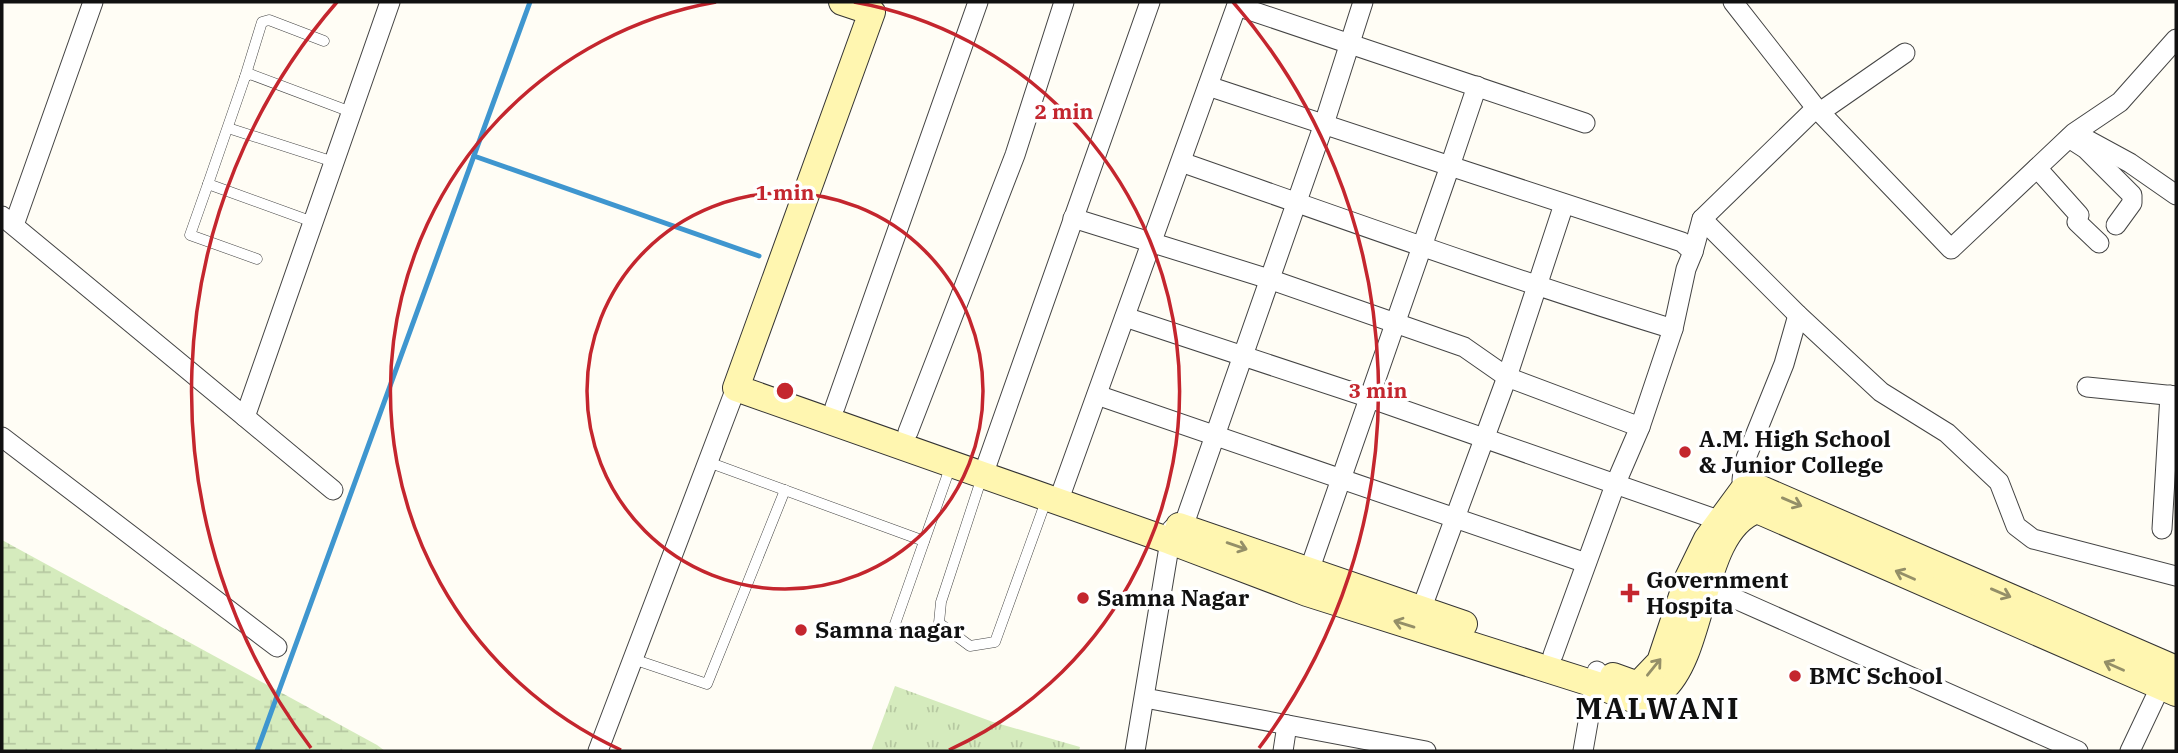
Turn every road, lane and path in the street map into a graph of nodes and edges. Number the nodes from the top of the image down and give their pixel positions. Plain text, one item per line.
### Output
1 (93, 2) edge
2 (390, 2) edge
3 (842, 2) edge
4 (978, 2) edge
5 (1064, 2) edge
6 (1150, 2) edge
7 (1363, 2) edge
8 (1733, 2) edge
9 (1238, 4) edge
10 (874, 7) edge
11 (2176, 39) edge
12 (324, 41) dead end
13 (1350, 42) junction
14 (1905, 53) dead end
15 (245, 76) junction
16 (1208, 86) junction
17 (1477, 86) junction
18 (1818, 110) junction
19 (351, 112) junction
20 (1585, 123) dead end
21 (1324, 124) junction
22 (228, 128) junction
23 (2074, 139) junction
24 (334, 162) junction
25 (1181, 162) junction
26 (1450, 166) junction
27 (2040, 171) junction
28 (208, 184) junction
29 (2176, 195) edge
30 (1297, 203) junction
31 (1564, 204) junction
32 (1073, 218) junction
33 (1702, 219) junction
34 (8, 220) edge
35 (313, 222) junction
36 (2116, 225) dead end
37 (2099, 243) dead end
38 (1151, 244) junction
39 (1422, 247) junction
40 (1693, 252) junction
41 (257, 258) dead end
42 (1269, 279) junction
43 (1537, 287) junction
44 (1798, 315) junction
45 (1125, 317) junction
46 (1395, 323) junction
47 (1673, 329) junction
48 (1243, 356) junction
49 (1507, 377) junction
50 (738, 382) junction
51 (2087, 387) dead end
52 (1097, 395) junction
53 (2173, 396) edge
54 (1370, 398) junction
55 (835, 407) junction
56 (245, 416) junction
57 (1640, 427) junction
58 (908, 432) junction
59 (1214, 435) junction
60 (2, 437) edge
61 (1484, 439) junction
62 (708, 462) junction
63 (951, 464) junction
64 (985, 468) junction
65 (1341, 479) junction
66 (1615, 485) junction
67 (333, 490) dead end
68 (785, 490) junction
69 (1057, 495) junction
70 (1747, 501) junction
71 (1454, 517) junction
72 (1720, 521) junction
73 (2162, 529) dead end
74 (1175, 531) junction
75 (924, 541) junction
76 (1586, 563) junction
77 (1309, 571) junction
78 (2176, 576) edge
79 (1697, 582) junction
80 (1421, 610) junction
81 (895, 624) dead end
82 (277, 647) dead end
83 (1553, 655) junction
84 (633, 659) junction
85 (1596, 677) junction
86 (2171, 679) edge
87 (1144, 698) junction
88 (1287, 725) junction
89 (598, 751) edge
90 (1135, 751) edge
91 (1283, 751) edge
92 (1426, 751) edge
93 (1583, 751) edge
94 (2078, 751) edge
95 (2130, 751) edge

1 - 34 street
2 - 19 street
3 - 10 street
4 - 55 street
5 - 58 street
6 - 32 street
7 - 13 street
8 - 18 street
9 - 13 street
9 - 16 street
10 - 50 street
11 - 23 street
12 - 15 lane
13 - 17 street
13 - 21 street
14 - 18 street
15 - 19 lane
15 - 22 lane
16 - 21 street
16 - 25 street
17 - 20 street
17 - 26 street
18 - 27 street
18 - 33 street
19 - 24 street
21 - 26 street
21 - 30 street
22 - 24 lane
22 - 28 lane
23 - 27 street
23 - 29 street
23 - 36 street
24 - 35 street
25 - 30 street
25 - 38 street
26 - 31 street
26 - 39 street
27 - 37 street
28 - 35 lane
28 - 41 lane
30 - 39 street
30 - 42 street
31 - 40 street
31 - 43 street
32 - 38 street
32 - 64 street
33 - 40 street
33 - 44 street
34 - 56 street
35 - 56 street
38 - 42 street
38 - 45 street
39 - 43 street
39 - 46 street
40 - 47 street
42 - 46 street
42 - 48 street
43 - 47 street
43 - 49 street
44 - 70 street
44 - 78 street
45 - 48 street
45 - 52 street
46 - 49 street
46 - 54 street
47 - 57 street
48 - 54 street
48 - 59 street
49 - 57 street
49 - 61 street
50 - 55 street
50 - 62 street
50 - 63 street
51 - 53 street
52 - 59 street
52 - 69 street
53 - 73 street
54 - 61 street
54 - 65 street
55 - 58 street
56 - 67 street
57 - 66 street
58 - 64 street
59 - 65 street
59 - 74 street
60 - 82 street
61 - 66 street
61 - 71 street
62 - 68 lane
62 - 84 street
63 - 64 street
63 - 75 lane
64 - 69 street
64 - 69 lane
65 - 71 street
65 - 77 street
66 - 72 street
66 - 76 street
68 - 75 lane
68 - 84 lane
69 - 74 street
70 - 72 street
70 - 79 street
70 - 86 street
71 - 76 street
71 - 80 street
72 - 79 street
74 -> 77 street
85 -> 74 street
74 - 87 street
75 - 81 lane
76 - 83 street
77 - 80 street
79 - 85 street
79 - 94 street
80 - 83 street
83 - 85 street
84 - 89 street
85 - 93 street
86 - 95 street
87 - 88 street
87 - 90 street
88 - 91 street
88 - 92 street

